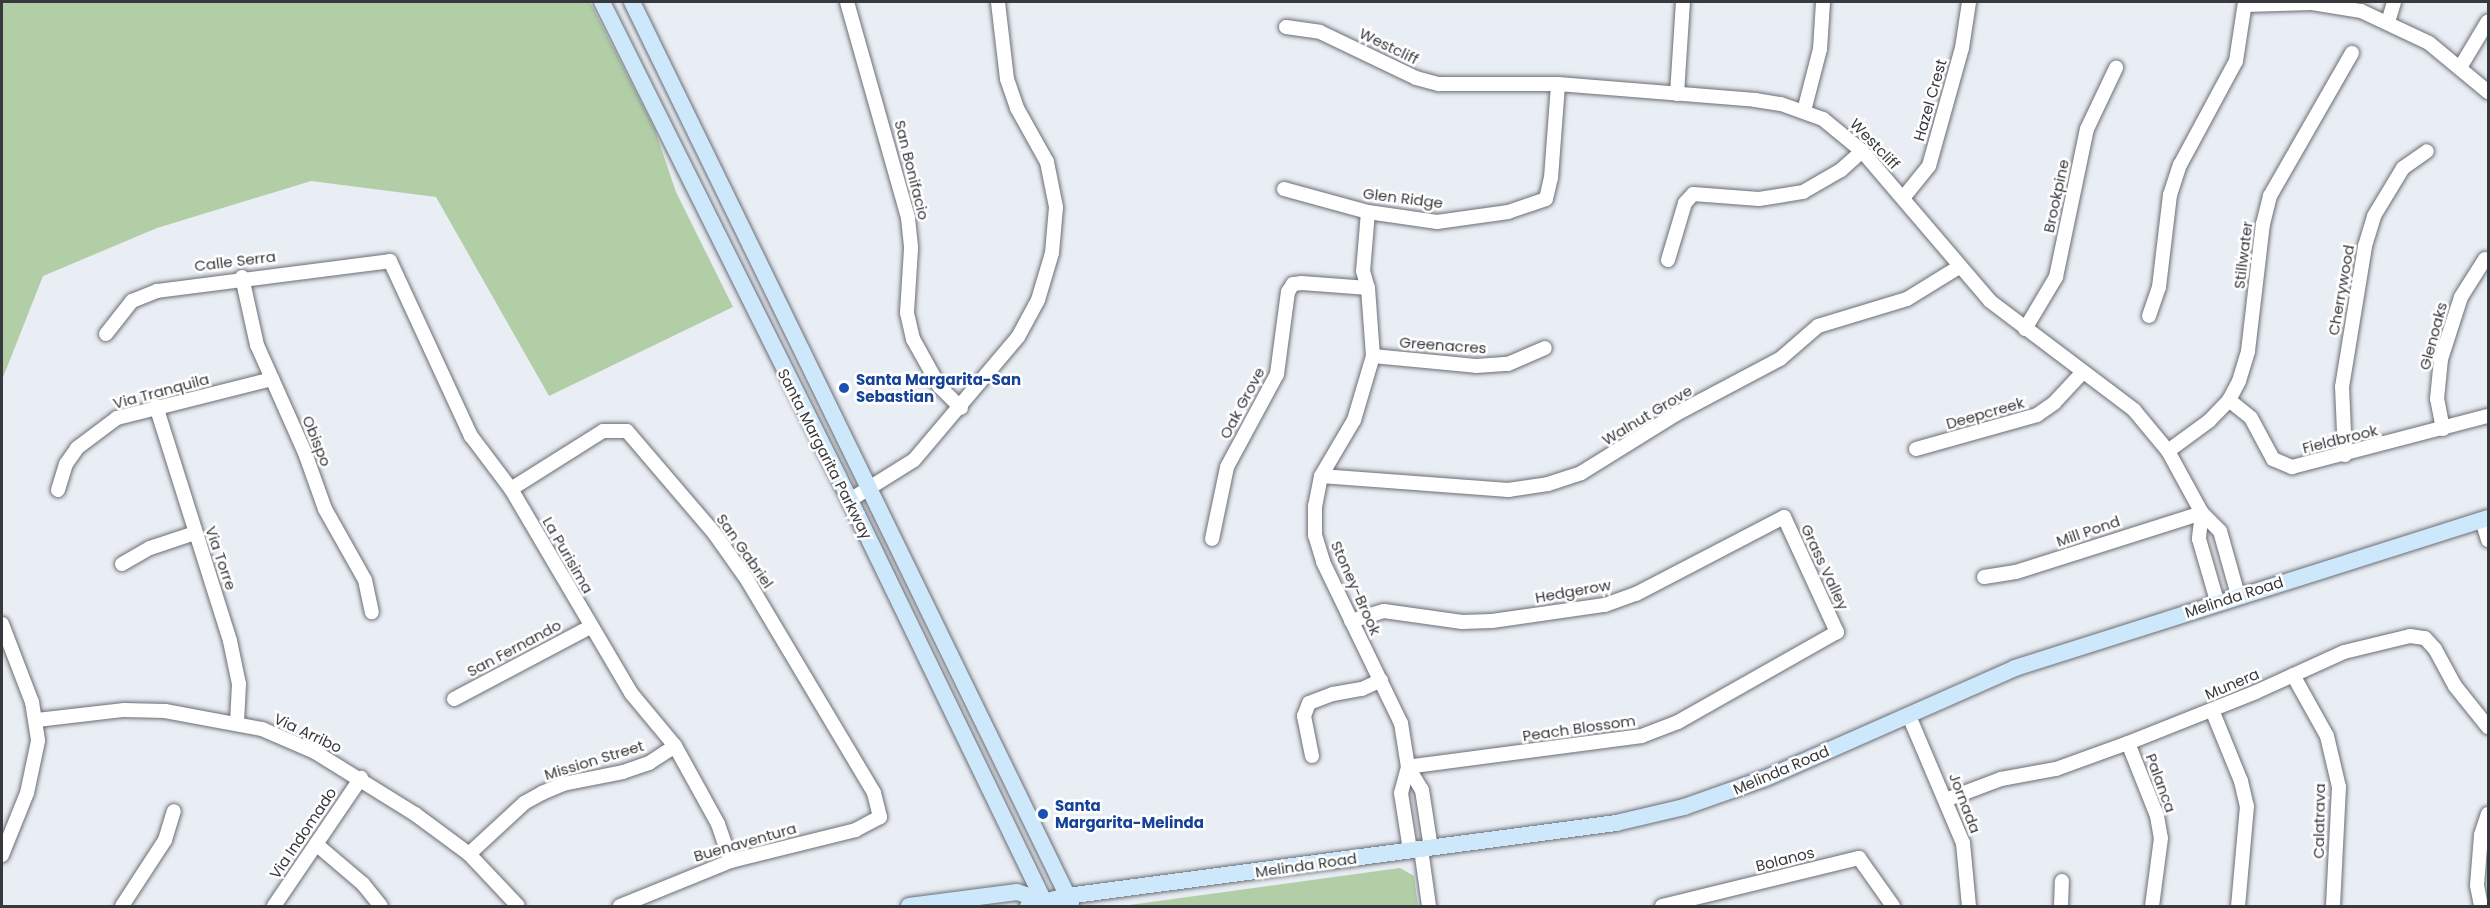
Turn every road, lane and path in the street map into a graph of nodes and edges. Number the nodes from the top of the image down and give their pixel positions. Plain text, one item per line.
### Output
1 (602, 2) edge
2 (632, 2) edge
3 (847, 2) edge
4 (998, 2) edge
5 (1683, 2) edge
6 (1823, 2) edge
7 (1969, 2) edge
8 (2394, 2) edge
9 (2245, 3) edge
10 (2488, 21) edge
11 (2388, 22) junction
12 (1286, 27) dead end
13 (2352, 53) dead end
14 (2461, 66) junction
15 (2116, 68) dead end
16 (1558, 84) junction
17 (2488, 92) edge
18 (1677, 94) junction
19 (1803, 111) junction
20 (1862, 151) junction
21 (2427, 151) dead end
22 (1284, 189) dead end
23 (1903, 198) junction
24 (1368, 212) junction
25 (2485, 259) dead end
26 (1668, 260) dead end
27 (387, 261) joint
28 (1959, 267) junction
29 (242, 277) junction
30 (1368, 288) junction
31 (2149, 316) dead end
32 (2025, 329) junction
33 (106, 333) dead end
34 (1545, 348) dead end
35 (1373, 356) junction
36 (2083, 372) junction
37 (272, 379) junction
38 (2229, 400) junction
39 (156, 406) junction
40 (961, 408) junction
41 (2488, 416) edge
42 (2443, 429) junction
43 (1916, 449) dead end
44 (2168, 451) junction
45 (2345, 455) junction
46 (1321, 476) junction
47 (512, 489) junction
48 (58, 490) dead end
49 (870, 490) junction
50 (850, 500) junction
51 (2202, 513) junction
52 (1784, 517) joint
53 (2485, 519) edge
54 (195, 533) junction
55 (1212, 539) dead end
56 (2488, 540) edge
57 (2223, 542) junction
58 (2202, 548) junction
59 (122, 564) dead end
60 (1984, 577) dead end
61 (2238, 595) junction
62 (2217, 602) junction
63 (372, 612) dead end
64 (1351, 621) junction
65 (2, 624) edge
66 (590, 627) junction
67 (1837, 632) joint
68 (2293, 675) junction
69 (1381, 680) junction
70 (454, 699) dead end
71 (2212, 710) junction
72 (1910, 716) junction
73 (37, 720) junction
74 (237, 723) junction
75 (2488, 728) edge
76 (2128, 743) junction
77 (675, 746) junction
78 (1312, 756) dead end
79 (1408, 767) junction
80 (361, 778) junction
81 (1423, 799) junction
82 (1948, 799) junction
83 (1402, 801) junction
84 (174, 811) dead end
85 (2488, 814) edge
86 (880, 818) joint
87 (316, 844) junction
88 (1420, 849) junction
89 (2, 855) edge
90 (470, 855) junction
91 (732, 861) junction
92 (2062, 881) dead end
93 (1070, 901) edge
94 (1039, 904) edge
95 (122, 906) edge
96 (274, 906) edge
97 (381, 906) edge
98 (518, 906) edge
99 (621, 906) edge
100 (909, 906) edge
101 (1429, 906) edge
102 (1662, 906) edge
103 (1893, 906) edge
104 (1969, 906) edge
105 (2061, 906) edge
106 (2152, 906) edge
107 (2238, 906) edge
108 (2333, 906) edge
109 (2481, 906) edge

1 - 50 main road, Santa Margarita Parkway
2 - 49 main road, Santa Margarita Parkway
3 - 40 street, San Bonifacio
4 - 40 street
5 - 18 street
6 - 19 street
7 - 23 street, Hazel Crest
8 - 11 street
9 - 11 street
9 - 31 street
10 - 14 street
11 - 14 street
12 - 16 street, Westcliff
13 - 38 street, Stillwater
14 - 17 street
15 - 32 street, Brookpine
16 - 18 street, Westcliff
16 - 24 street, Glen Ridge
18 - 19 street, Westcliff
19 - 20 street, Westcliff
20 - 23 street, Westcliff
20 - 26 street
21 - 45 street, Cherrywood
22 - 24 street, Glen Ridge
23 - 28 street, Westcliff
24 - 30 street, Stoney-Brook
25 - 42 street, Glenoaks
27 - 29 street, Calle Serra
27 - 47 street, La Purisima
28 - 32 street, Westcliff
28 - 46 street, Walnut Grove
29 - 33 street, Calle Serra
29 - 37 street, Obispo
30 - 35 street, Stoney-Brook
30 - 55 street, Oak Grove
32 - 36 street, Westcliff
34 - 35 street, Greenacres
35 - 46 street, Stoney-Brook
36 - 43 street, Deepcreek
36 - 44 street, Westcliff
37 - 39 street, Via Tranquila
37 - 63 street, Obispo
38 - 44 street, Stillwater
38 - 45 street, Fieldbrook
39 - 48 street, Via Tranquila
39 - 54 street, Via Torre
40 - 49 street
41 - 42 street, Fieldbrook
42 - 45 street, Fieldbrook
44 - 51 street, Westcliff
46 - 64 street, Stoney-Brook
47 - 66 street, La Purisima
47 - 86 street, San Gabriel
49 - 50 street
49 - 93 main road, Santa Margarita Parkway
50 - 94 main road, Santa Margarita Parkway
51 - 57 street, Westcliff
51 - 58 street, Westcliff
51 - 60 street, Mill Pond
52 - 64 street, Hedgerow
52 - 67 street, Grass Valley
53 - 56 street
53 - 61 main road, Melinda Road
54 - 59 street
54 - 74 street, Via Torre
57 - 58 street
57 - 61 street, Westcliff
58 - 62 street, Westcliff
61 - 62 main road, Melinda Road
62 - 72 main road, Melinda Road
64 - 69 street, Stoney-Brook
65 - 73 street
66 - 70 street, San Fernando
66 - 77 street, La Purisima
67 - 79 street, Peach Blossom
68 - 71 street, Munera
68 - 75 street, Munera
68 - 108 street, Calatrava
69 - 78 street
69 - 79 street, Stoney-Brook
71 - 76 street, Munera
71 - 107 street
72 - 82 street, Jornada
72 - 88 main road, Melinda Road
73 - 74 street, Via Arribo
73 - 89 street
74 - 80 street, Via Arribo
76 - 82 street, Munera
76 - 106 street, Palanca
77 - 90 street, Mission Street
77 - 91 street, La Purisima
79 - 81 street, Stoney-Brook
79 - 83 street, Stoney-Brook
80 - 87 street, Via Indomado
80 - 90 street, Via Arribo
81 - 83 street
81 - 88 street, Stoney-Brook
82 - 104 street, Jornada
83 - 88 street, Stoney-Brook
84 - 95 street
85 - 109 street
86 - 91 street, Buenaventura
87 - 96 street, Via Indomado
87 - 97 street
88 - 93 main road, Melinda Road
88 - 101 street
90 - 98 street, Via Arribo
91 - 99 street, Buenaventura
92 - 105 street
93 - 94 main road, Melinda Road
94 - 100 main road, Melinda Road
102 - 103 street, Bolanos

